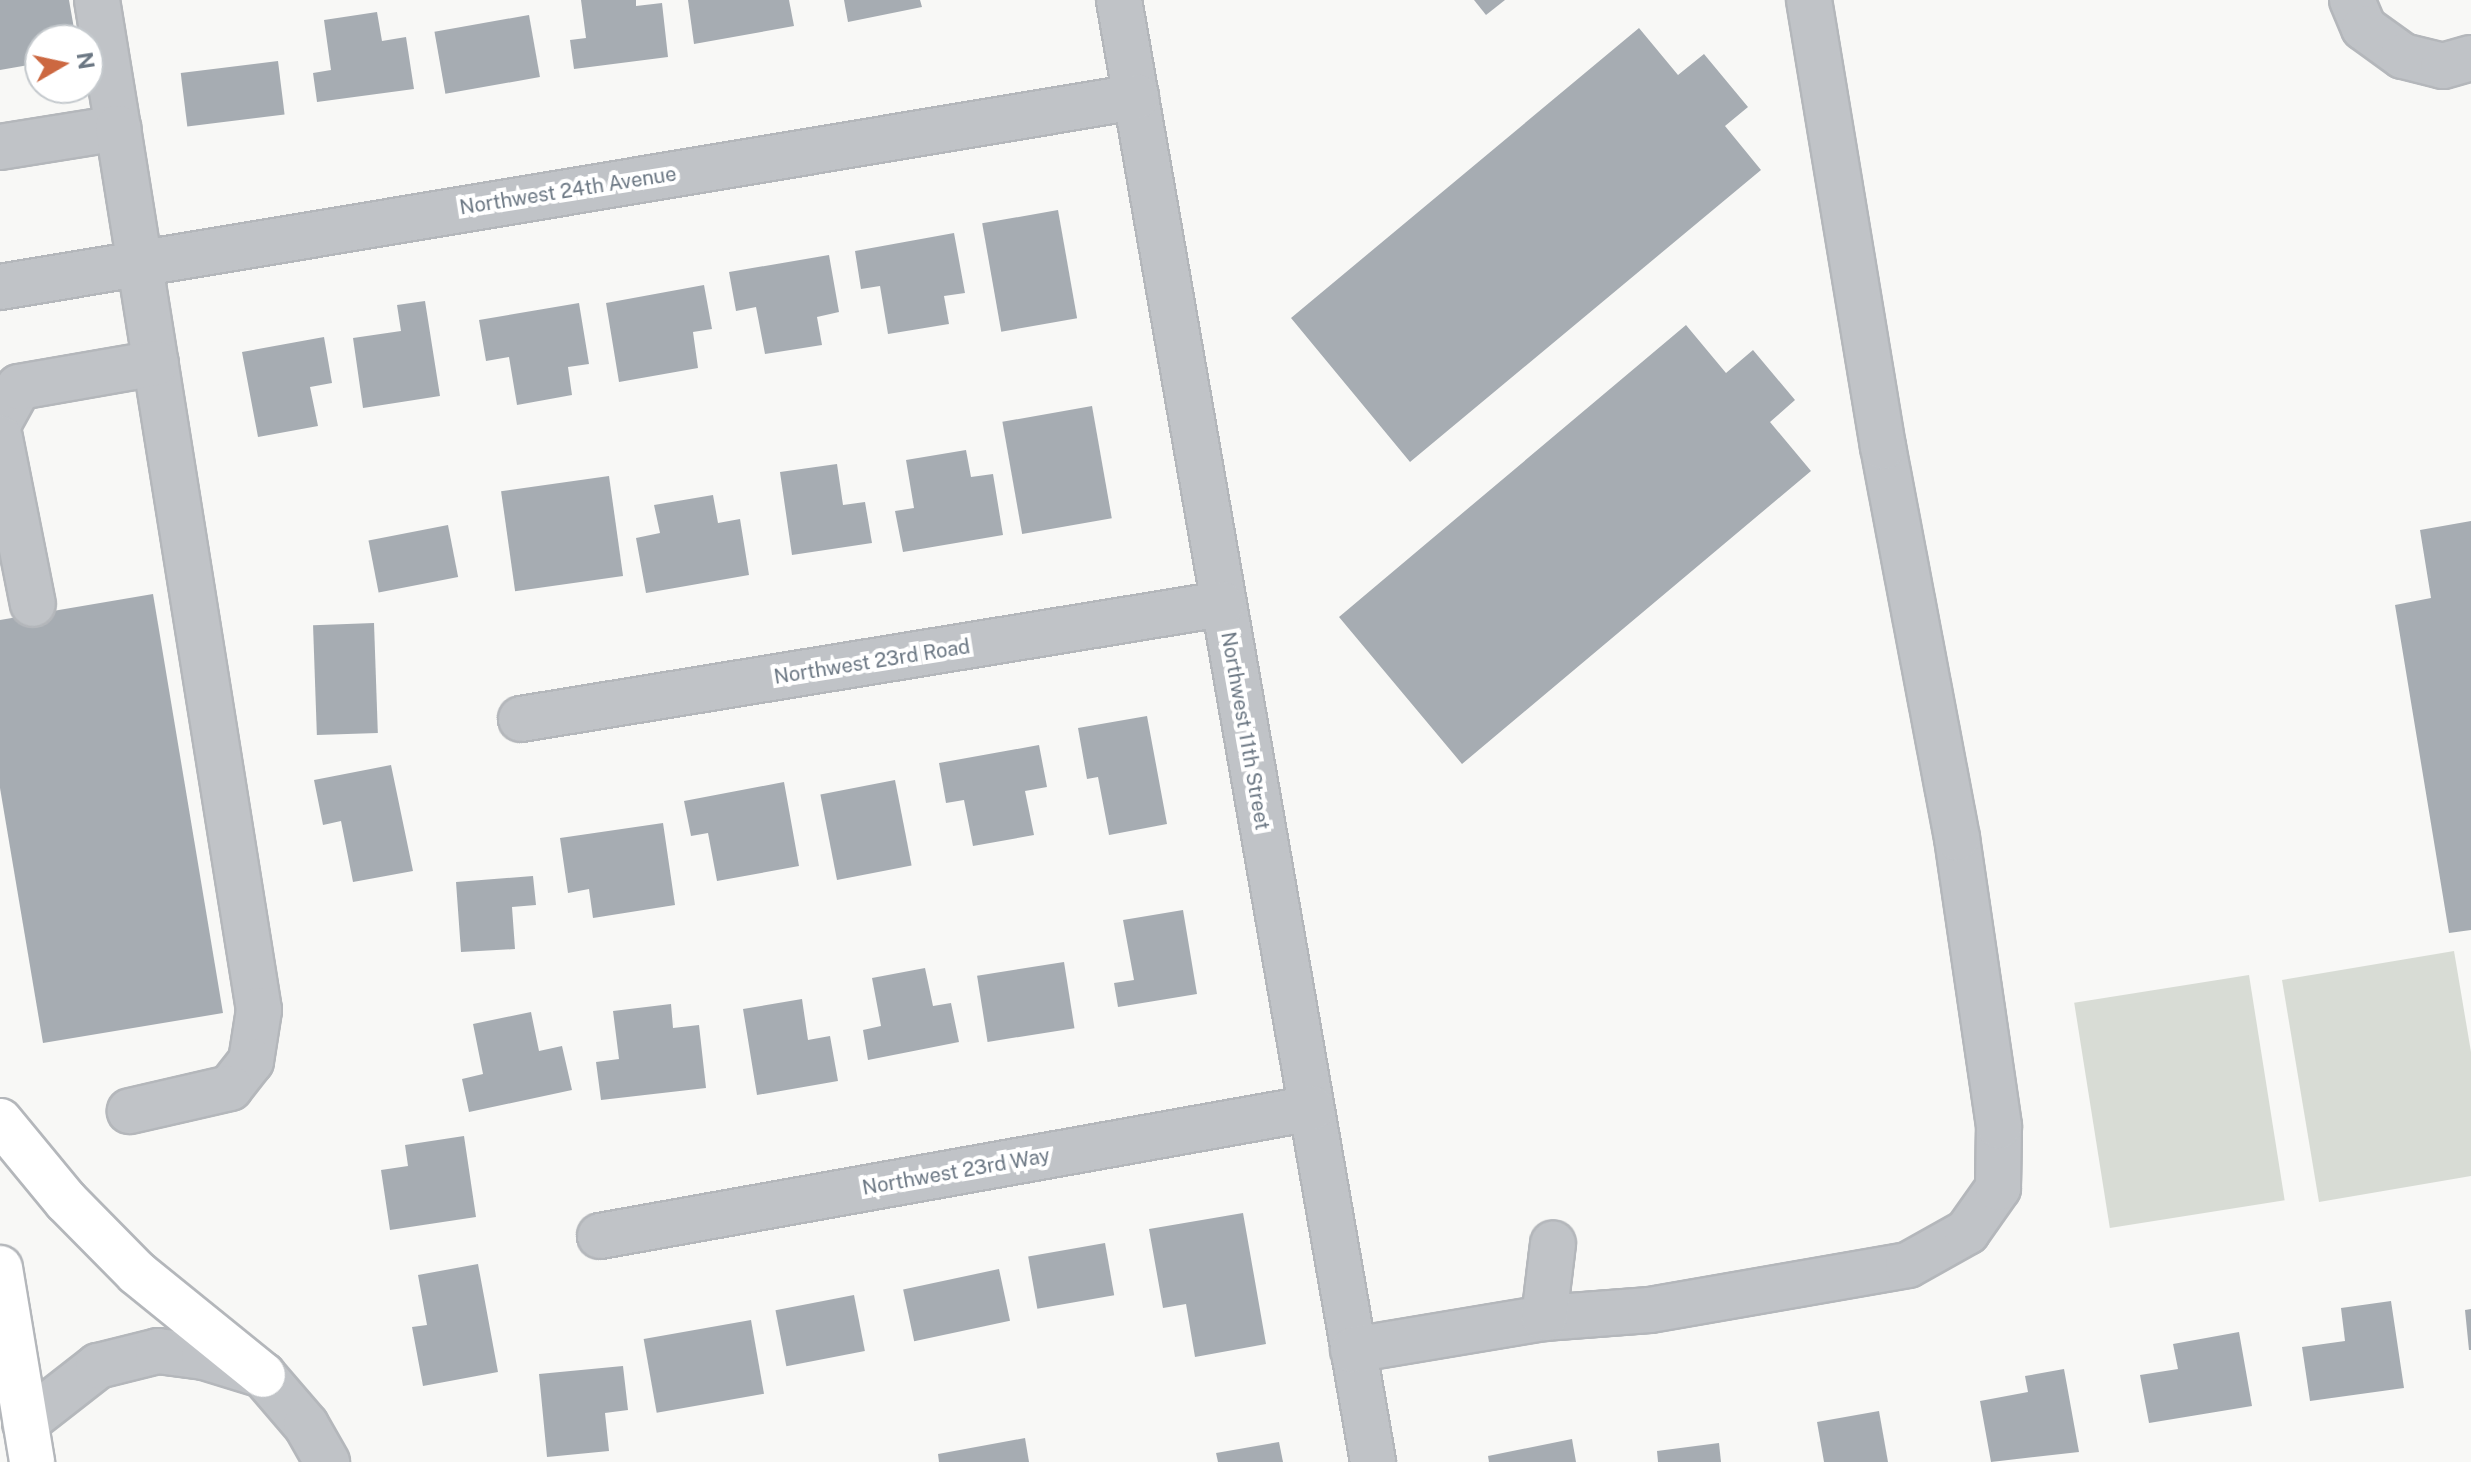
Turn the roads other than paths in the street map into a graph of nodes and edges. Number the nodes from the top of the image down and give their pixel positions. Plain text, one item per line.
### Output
1 (97, 0) edge
2 (1119, 0) edge
3 (1809, 0) edge
4 (2352, 0) edge
5 (2471, 58) edge
6 (1136, 97) junction
7 (118, 128) junction
8 (0, 147) edge
9 (140, 263) junction
10 (0, 287) edge
11 (156, 363) junction
12 (0, 421) edge
13 (0, 438) edge
14 (33, 604) dead end
15 (1222, 604) junction
16 (521, 719) dead end
17 (1312, 1108) junction
18 (130, 1111) dead end
19 (0, 1121) edge
20 (600, 1236) dead end
21 (1553, 1244) dead end
22 (0, 1268) edge
23 (1544, 1318) junction
24 (1353, 1350) junction
25 (263, 1375) junction
26 (28, 1442) edge
27 (327, 1462) edge
28 (1373, 1462) edge

1 - 7 street
2 - 6 street, Northwest 11th Street
3 - 23 street
4 - 5 street
6 - 9 street, Northwest 24th Avenue
6 - 15 street, Northwest 11th Street
7 - 8 street
7 - 9 street
9 - 10 street, Northwest 24th Avenue
9 - 11 street
11 - 12 street
11 - 18 street
13 - 14 street
15 - 16 street, Northwest 23rd Road
15 - 17 street, Northwest 11th Street
17 - 20 street, Northwest 23rd Way
17 - 24 street, Northwest 11th Street
19 - 25 main road
21 - 23 street
22 - 26 main road
23 - 24 street
24 - 28 street, Northwest 11th Street
25 - 26 street
25 - 27 street

